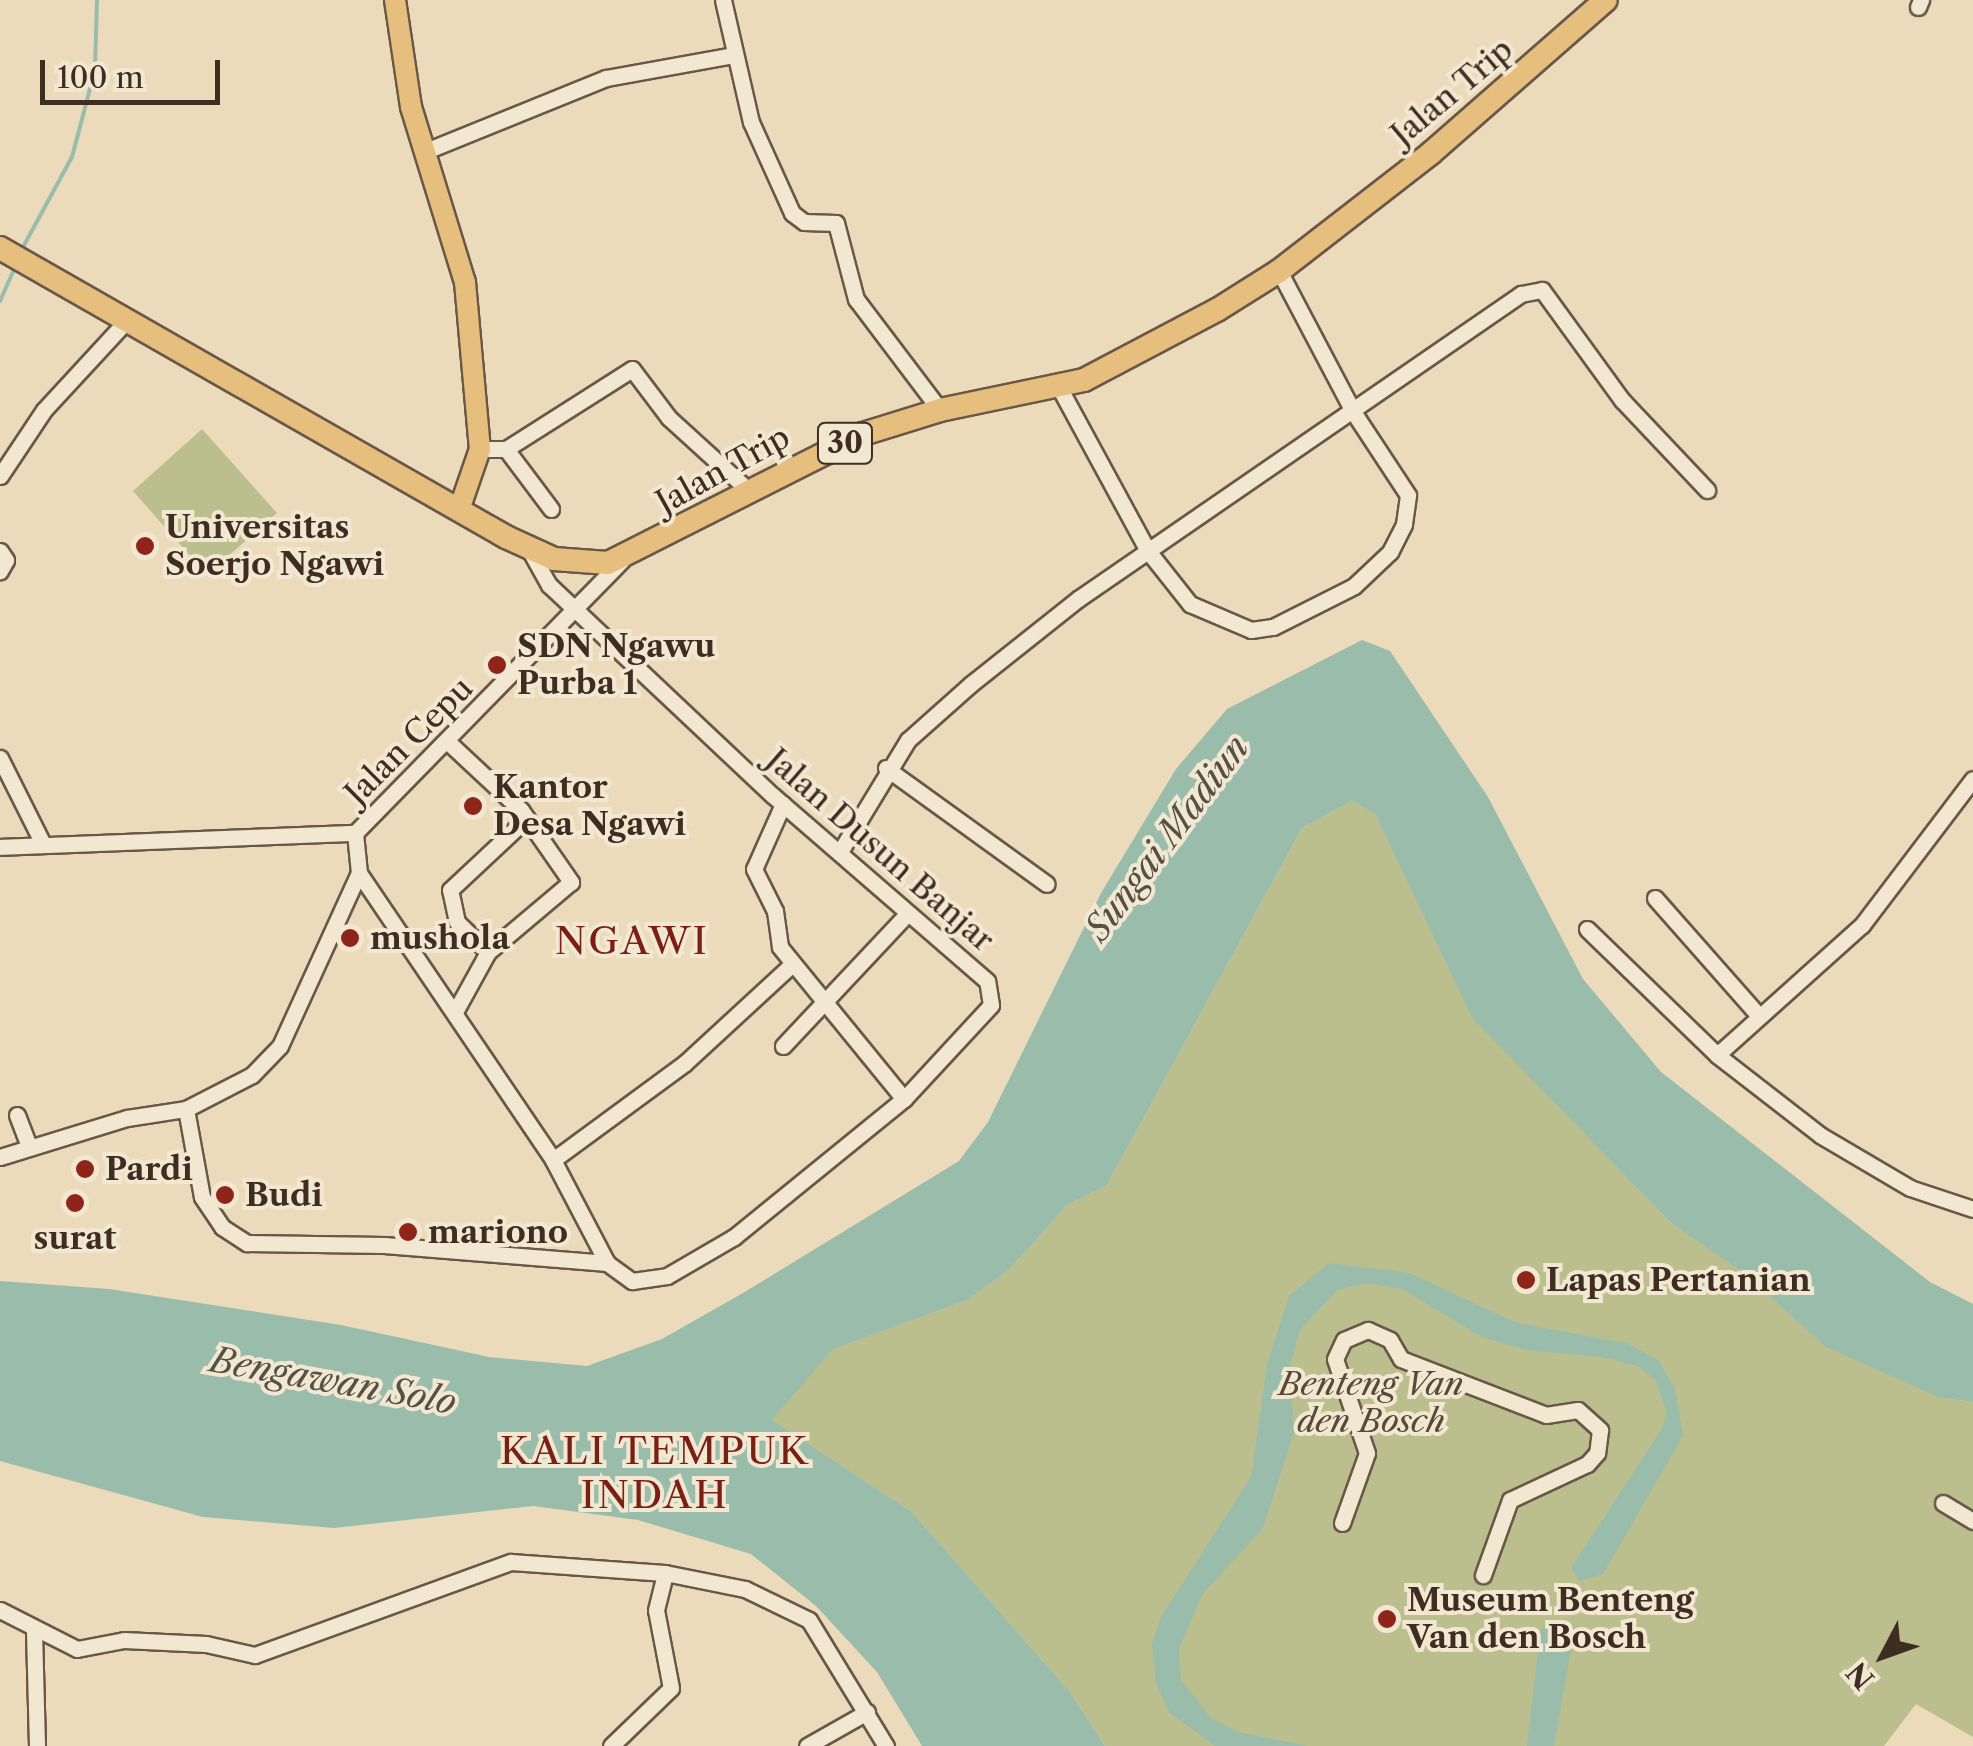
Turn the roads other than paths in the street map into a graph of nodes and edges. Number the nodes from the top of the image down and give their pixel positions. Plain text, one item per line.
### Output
1 (395, 0) edge
2 (723, 0) edge
3 (1606, 0) edge
4 (734, 55) junction
5 (426, 151) junction
6 (0, 248) edge
7 (1279, 272) junction
8 (127, 320) junction
9 (1060, 388) junction
10 (940, 410) junction
11 (1354, 413) junction
12 (480, 449) junction
13 (506, 450) junction
14 (0, 476) edge
15 (746, 488) junction
16 (1707, 490) dead end
17 (460, 507) junction
18 (551, 509) dead end
19 (529, 548) junction
20 (0, 551) edge
21 (1148, 551) junction
22 (622, 560) junction
23 (0, 571) edge
24 (576, 610) junction
25 (448, 742) junction
26 (0, 758) edge
27 (886, 768) junction
28 (1973, 779) edge
29 (1960, 803) junction
30 (783, 804) junction
31 (1973, 817) edge
32 (528, 818) junction
33 (355, 834) junction
34 (42, 842) junction
35 (0, 847) edge
36 (841, 850) junction
37 (359, 873) junction
38 (1046, 884) dead end
39 (1656, 898) dead end
40 (907, 914) junction
41 (1587, 930) dead end
42 (488, 952) junction
43 (790, 966) junction
44 (828, 1006) junction
45 (456, 1010) junction
46 (1759, 1016) junction
47 (783, 1046) dead end
48 (1717, 1055) junction
49 (904, 1098) junction
50 (186, 1109) junction
51 (17, 1115) dead end
52 (29, 1147) junction
53 (0, 1157) edge
54 (553, 1160) junction
55 (1973, 1209) edge
56 (607, 1263) junction
57 (1943, 1503) dead end
58 (1973, 1521) edge
59 (1342, 1523) dead end
60 (665, 1573) junction
61 (1482, 1576) dead end
62 (0, 1610) edge
63 (34, 1631) junction
64 (867, 1712) junction
65 (36, 1746) edge
66 (610, 1746) edge
67 (808, 1746) edge
68 (886, 1746) edge

1 - 5 main road
2 - 4 street
3 - 7 highway, Jalan Trip / 30
4 - 5 street
4 - 10 street
5 - 12 main road
6 - 8 highway, Jalan Trip / 30
7 - 9 highway, Jalan Trip / 30
7 - 11 street
8 - 14 street
8 - 17 highway, Jalan Trip / 30
9 - 10 highway, Jalan Trip / 30
9 - 21 street
10 - 15 highway, Jalan Trip / 30
11 - 16 street
11 - 21 street
11 - 21 street
12 - 13 street
12 - 17 main road
13 - 15 street
13 - 18 street
15 - 22 highway, Jalan Trip / 30
17 - 19 highway, Jalan Trip / 30
19 - 22 highway, Jalan Trip / 30
19 - 24 street, Jalan Dusun Banjar
20 - 23 street
21 - 27 street
22 - 24 street, Jalan Cepu
24 - 25 street, Jalan Cepu
24 - 30 street, Jalan Dusun Banjar
25 - 32 street
25 - 33 street, Jalan Cepu
26 - 34 street
27 - 36 street
27 - 38 street
28 - 29 street
29 - 31 street
29 - 46 street
30 - 36 street, Jalan Dusun Banjar
30 - 43 street
32 - 42 street
32 - 42 street
33 - 34 street, Jalan Cepu
33 - 37 street
34 - 35 street, Jalan Cepu
36 - 40 street, Jalan Dusun Banjar
37 - 45 street
37 - 50 street
39 - 46 street
40 - 44 street
40 - 49 street, Jalan Dusun Banjar
41 - 48 street
42 - 45 street
43 - 44 street
43 - 54 street
44 - 47 street
44 - 49 street
45 - 54 street
46 - 48 street
48 - 55 street
49 - 56 street, Jalan Dusun Banjar
50 - 52 street
50 - 56 street, Jalan Dusun Banjar
51 - 52 street
52 - 53 street
54 - 56 street
57 - 58 street
59 - 61 street
60 - 63 street
60 - 64 street
60 - 66 street
62 - 63 street
63 - 65 street
64 - 67 street
64 - 68 street

